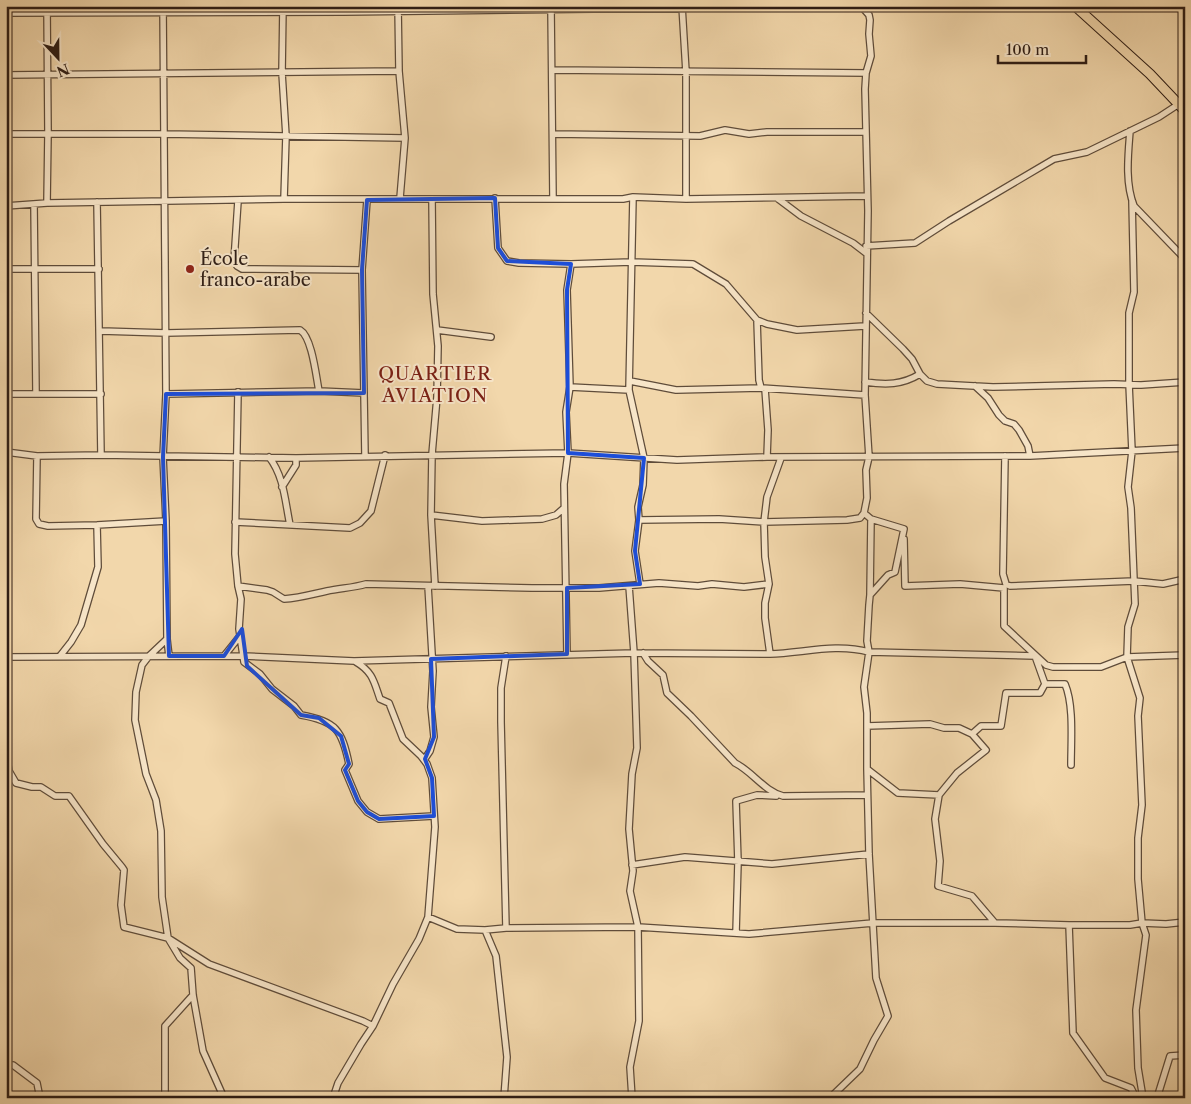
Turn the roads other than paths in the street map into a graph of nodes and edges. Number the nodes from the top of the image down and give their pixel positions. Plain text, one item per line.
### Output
1 (47, 6) edge
2 (840, 6) edge
3 (857, 6) edge
4 (862, 6) edge
5 (1075, 6) edge
6 (682, 7) edge
7 (818, 7) edge
8 (551, 8) edge
9 (163, 9) edge
10 (283, 9) edge
11 (398, 9) edge
12 (6, 13) edge
13 (47, 13) junction
14 (552, 70) junction
15 (399, 71) junction
16 (686, 72) junction
17 (282, 73) junction
18 (866, 73) junction
19 (6, 74) edge
20 (48, 74) junction
21 (164, 74) junction
22 (1183, 105) edge
23 (1130, 131) junction
24 (866, 132) junction
25 (48, 133) junction
26 (6, 134) edge
27 (164, 134) junction
28 (553, 134) junction
29 (286, 136) junction
30 (686, 136) junction
31 (405, 138) junction
32 (867, 196) junction
33 (633, 197) junction
34 (400, 198) junction
35 (432, 198) junction
36 (495, 198) junction
37 (776, 198) junction
38 (284, 199) junction
39 (553, 199) junction
40 (686, 199) junction
41 (165, 200) junction
42 (367, 200) junction
43 (1132, 200) junction
44 (238, 201) junction
45 (98, 202) junction
46 (47, 203) junction
47 (34, 204) junction
48 (6, 206) edge
49 (866, 246) junction
50 (866, 253) junction
51 (1185, 259) edge
52 (631, 262) junction
53 (571, 264) junction
54 (6, 269) edge
55 (99, 269) junction
56 (34, 270) junction
57 (362, 270) junction
58 (866, 313) junction
59 (757, 320) junction
60 (865, 326) junction
61 (437, 330) junction
62 (101, 331) junction
63 (166, 332) junction
64 (491, 337) dead end
65 (920, 374) junction
66 (630, 382) junction
67 (865, 382) junction
68 (1185, 382) edge
69 (1128, 384) junction
70 (570, 386) junction
71 (975, 386) junction
72 (763, 388) junction
73 (629, 390) junction
74 (319, 391) junction
75 (238, 392) junction
76 (36, 393) junction
77 (364, 393) junction
78 (6, 394) edge
79 (101, 394) junction
80 (166, 394) junction
81 (865, 395) junction
82 (1185, 448) edge
83 (1132, 451) junction
84 (6, 452) edge
85 (568, 453) junction
86 (432, 454) junction
87 (101, 455) junction
88 (385, 455) junction
89 (37, 456) junction
90 (365, 456) junction
91 (1005, 456) junction
92 (1030, 456) junction
93 (163, 457) junction
94 (236, 457) junction
95 (269, 457) junction
96 (767, 457) junction
97 (869, 457) junction
98 (296, 458) junction
99 (644, 458) junction
100 (781, 458) junction
101 (282, 487) junction
102 (564, 508) junction
103 (864, 513) junction
104 (431, 515) junction
105 (871, 519) junction
106 (640, 520) junction
107 (166, 521) junction
108 (235, 522) junction
109 (764, 522) junction
110 (96, 525) junction
111 (290, 525) junction
112 (904, 529) junction
113 (1185, 579) edge
114 (1134, 581) junction
115 (640, 584) junction
116 (769, 584) junction
117 (238, 586) junction
118 (428, 586) junction
119 (435, 586) junction
120 (629, 586) junction
121 (567, 588) junction
122 (870, 596) junction
123 (240, 636) junction
124 (167, 639) junction
125 (634, 652) junction
126 (869, 652) junction
127 (643, 653) junction
128 (567, 654) junction
129 (770, 654) junction
130 (1185, 655) edge
131 (60, 656) junction
132 (149, 656) junction
133 (169, 656) junction
134 (224, 656) junction
135 (243, 656) junction
136 (506, 656) junction
137 (1035, 656) junction
138 (6, 657) edge
139 (1127, 657) junction
140 (431, 659) junction
141 (354, 662) junction
142 (1044, 684) junction
143 (867, 726) junction
144 (972, 734) junction
145 (6, 754) edge
146 (424, 760) junction
147 (1071, 765) dead end
148 (867, 769) junction
149 (867, 795) junction
150 (939, 795) junction
151 (783, 796) junction
152 (434, 816) junction
153 (869, 854) junction
154 (738, 862) junction
155 (632, 865) junction
156 (428, 917) junction
157 (1185, 922) edge
158 (873, 923) junction
159 (995, 923) junction
160 (1142, 924) junction
161 (1069, 925) junction
162 (638, 927) junction
163 (506, 928) junction
164 (485, 930) junction
165 (736, 933) junction
166 (168, 938) junction
167 (193, 995) junction
168 (373, 1026) junction
169 (1185, 1055) edge
170 (6, 1066) edge
171 (40, 1098) edge
172 (165, 1098) edge
173 (224, 1098) edge
174 (333, 1098) edge
175 (504, 1098) edge
176 (632, 1098) edge
177 (832, 1098) edge
178 (1136, 1098) edge
179 (1143, 1098) edge
180 (1157, 1098) edge

1 - 13 street
2 - 7 street
3 - 4 street
4 - 18 street
5 - 22 highway
6 - 7 street
6 - 8 street
6 - 16 street
8 - 11 street
8 - 14 street
9 - 10 street
9 - 13 street
9 - 21 street
10 - 11 street
10 - 17 street
11 - 15 street
12 - 13 street
13 - 20 street
14 - 16 street
14 - 28 street
15 - 17 street
15 - 31 street
16 - 18 street
16 - 30 street
17 - 21 street
17 - 29 street
18 - 24 street
19 - 20 street
20 - 21 street
20 - 25 street
21 - 27 street
22 - 23 street
23 - 43 street
23 - 49 street
24 - 30 street
24 - 32 street
25 - 26 street
25 - 27 street
25 - 46 street
27 - 29 street
27 - 41 street
28 - 30 street
28 - 39 street
29 - 31 street
29 - 38 street
30 - 40 street
31 - 34 street
32 - 37 street
32 - 49 street
33 - 39 street
33 - 40 street
33 - 52 street
34 - 35 street
34 - 42 street
35 - 36 street
35 - 61 street
36 - 39 street
36 - 53 street
37 - 40 street
37 - 50 street
38 - 42 street
38 - 44 street
41 - 44 street
41 - 45 street
41 - 63 street
42 - 57 street
43 - 51 street
43 - 69 street
44 - 57 street
45 - 46 street
45 - 55 street
46 - 47 street
47 - 48 street
47 - 56 street
49 - 50 street
50 - 58 street
52 - 53 street
52 - 59 street
52 - 66 street
53 - 70 street
54 - 56 street
55 - 56 street
55 - 62 street
56 - 76 street
57 - 77 street
58 - 60 street
58 - 65 street
59 - 60 street
59 - 72 street
60 - 67 street
61 - 64 street
61 - 86 street
62 - 63 street
62 - 79 street
63 - 74 street
63 - 80 street
65 - 67 street
65 - 71 street
66 - 72 street
66 - 73 street
67 - 81 street
68 - 69 street
69 - 71 street
69 - 83 street
70 - 73 street
70 - 85 street
71 - 92 street
72 - 81 street
72 - 96 street
73 - 99 street
74 - 75 street
74 - 77 street
75 - 80 street
75 - 94 street
76 - 78 street
76 - 79 street
77 - 90 street
79 - 87 street
80 - 93 street
81 - 97 street
82 - 83 street
83 - 92 street
83 - 114 street
84 - 89 street
85 - 86 street
85 - 99 street
85 - 102 street
86 - 88 street
86 - 104 street
87 - 89 street
87 - 93 street
88 - 90 street
88 - 111 street
89 - 110 street
90 - 98 street
91 - 92 street
91 - 97 street
91 - 114 street
93 - 94 street
93 - 107 street
94 - 95 street
94 - 108 street
95 - 98 street
95 - 101 street
96 - 99 street
96 - 100 street
97 - 100 street
97 - 103 street
98 - 101 street
99 - 106 street
100 - 109 street
101 - 111 street
102 - 104 street
102 - 121 street
103 - 105 street
103 - 109 street
104 - 119 street
105 - 112 street
105 - 122 street
106 - 109 street
106 - 115 street
107 - 110 street
107 - 124 street
108 - 111 street
108 - 117 street
109 - 116 street
110 - 131 street
112 - 122 street
112 - 137 street
113 - 114 street
114 - 139 street
115 - 116 street
115 - 120 street
116 - 129 street
117 - 118 street
117 - 123 street
118 - 119 street
118 - 140 street
119 - 121 street
120 - 121 street
120 - 125 street
121 - 128 street
122 - 126 street
123 - 134 street
123 - 135 street
124 - 132 street
124 - 133 street
125 - 127 street
125 - 128 street
125 - 155 street
126 - 129 street
126 - 137 street
126 - 143 street
127 - 129 street
127 - 151 street
128 - 136 street
130 - 139 street
131 - 132 street
131 - 138 street
132 - 133 street
132 - 166 street
133 - 134 street
134 - 135 street
135 - 141 street
135 - 152 street
136 - 140 street
136 - 163 street
137 - 139 street
137 - 142 street
139 - 160 street
140 - 141 street
140 - 146 street
141 - 146 street
142 - 144 street
142 - 147 street
143 - 144 street
143 - 148 street
144 - 150 street
145 - 166 street
146 - 152 street
148 - 149 street
148 - 150 street
149 - 151 street
149 - 153 street
150 - 159 street
151 - 154 street
152 - 156 street
153 - 154 street
153 - 158 street
154 - 155 street
154 - 165 street
155 - 162 street
156 - 164 street
156 - 168 street
157 - 160 street
158 - 159 street
158 - 165 street
158 - 177 street
159 - 161 street
160 - 161 street
160 - 179 street
161 - 178 street
162 - 163 street
162 - 165 street
162 - 176 street
163 - 164 street
164 - 175 street
166 - 167 street
166 - 168 street
167 - 172 street
167 - 173 street
168 - 174 street
169 - 180 street
170 - 171 street

